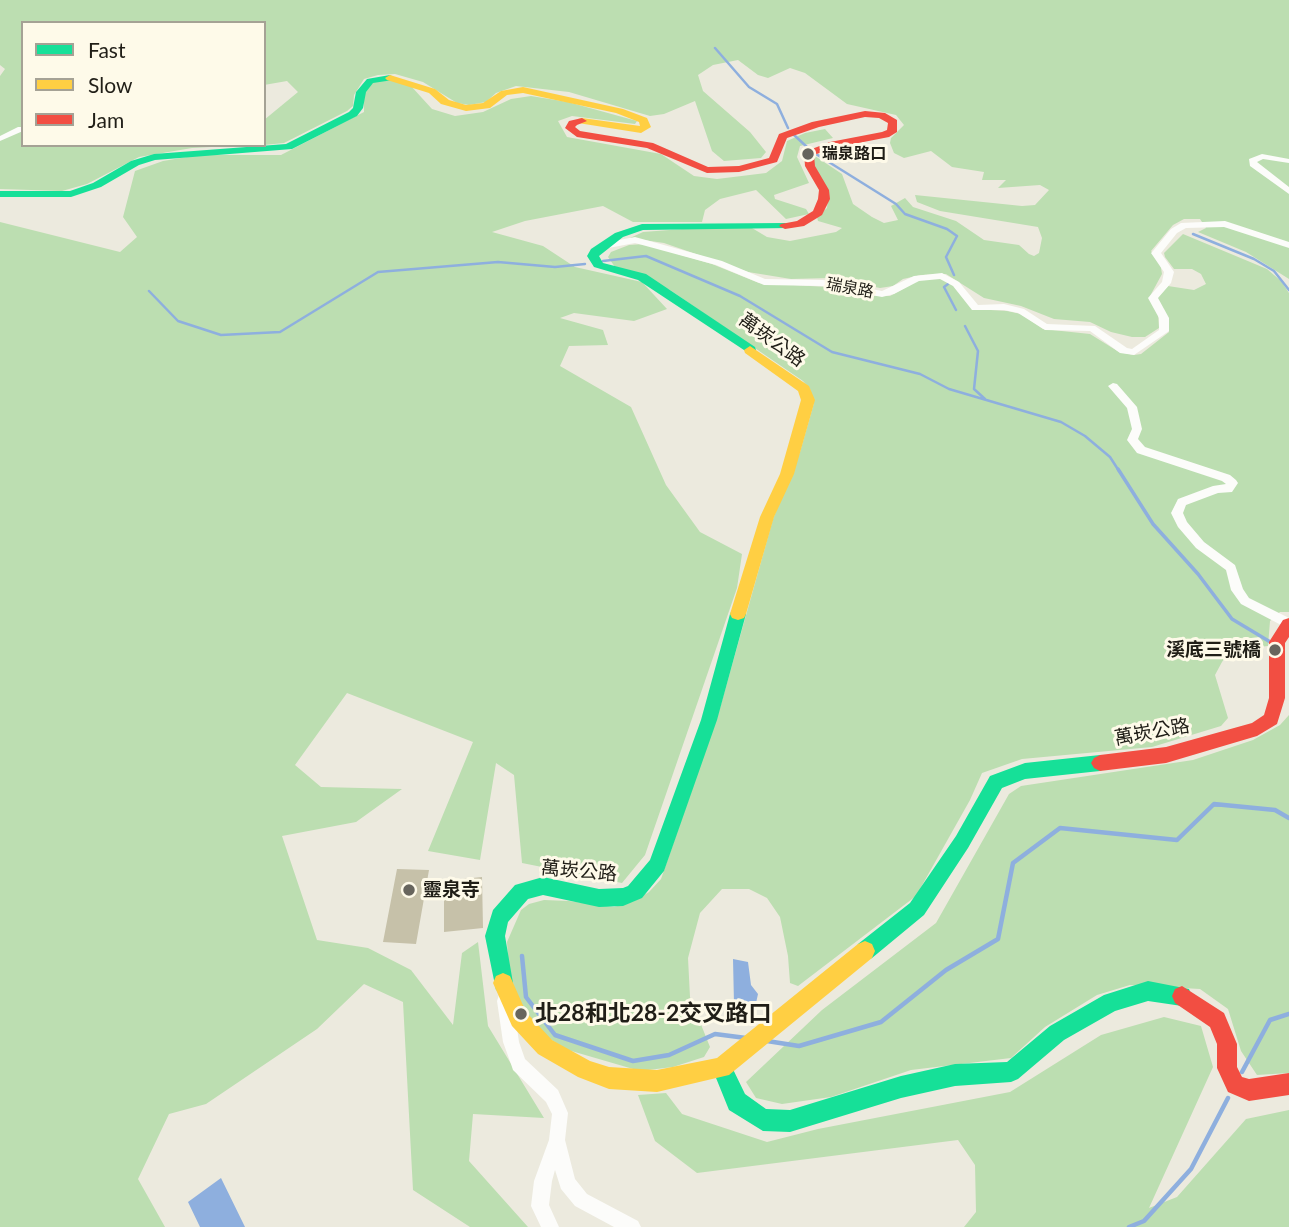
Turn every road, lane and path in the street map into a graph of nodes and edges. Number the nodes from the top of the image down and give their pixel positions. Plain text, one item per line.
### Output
1 (21, 129) edge
2 (0, 139) edge
3 (1289, 161) edge
4 (1289, 191) edge
5 (0, 194) edge
6 (1289, 245) edge
7 (603, 246) junction
8 (1113, 386) dead end
9 (1288, 624) edge
10 (504, 987) junction
11 (722, 1068) junction
12 (1289, 1084) edge
13 (557, 1140) junction
14 (550, 1227) edge
15 (632, 1227) edge

1 - 2 street
3 - 4 street
5 - 7 street
6 - 7 street, 瑞泉路
7 - 10 street, 萬崁公路
8 - 9 street
9 - 11 street, 萬崁公路
10 - 11 street, 萬崁公路
10 - 13 street
11 - 12 street
13 - 14 street
13 - 15 street

